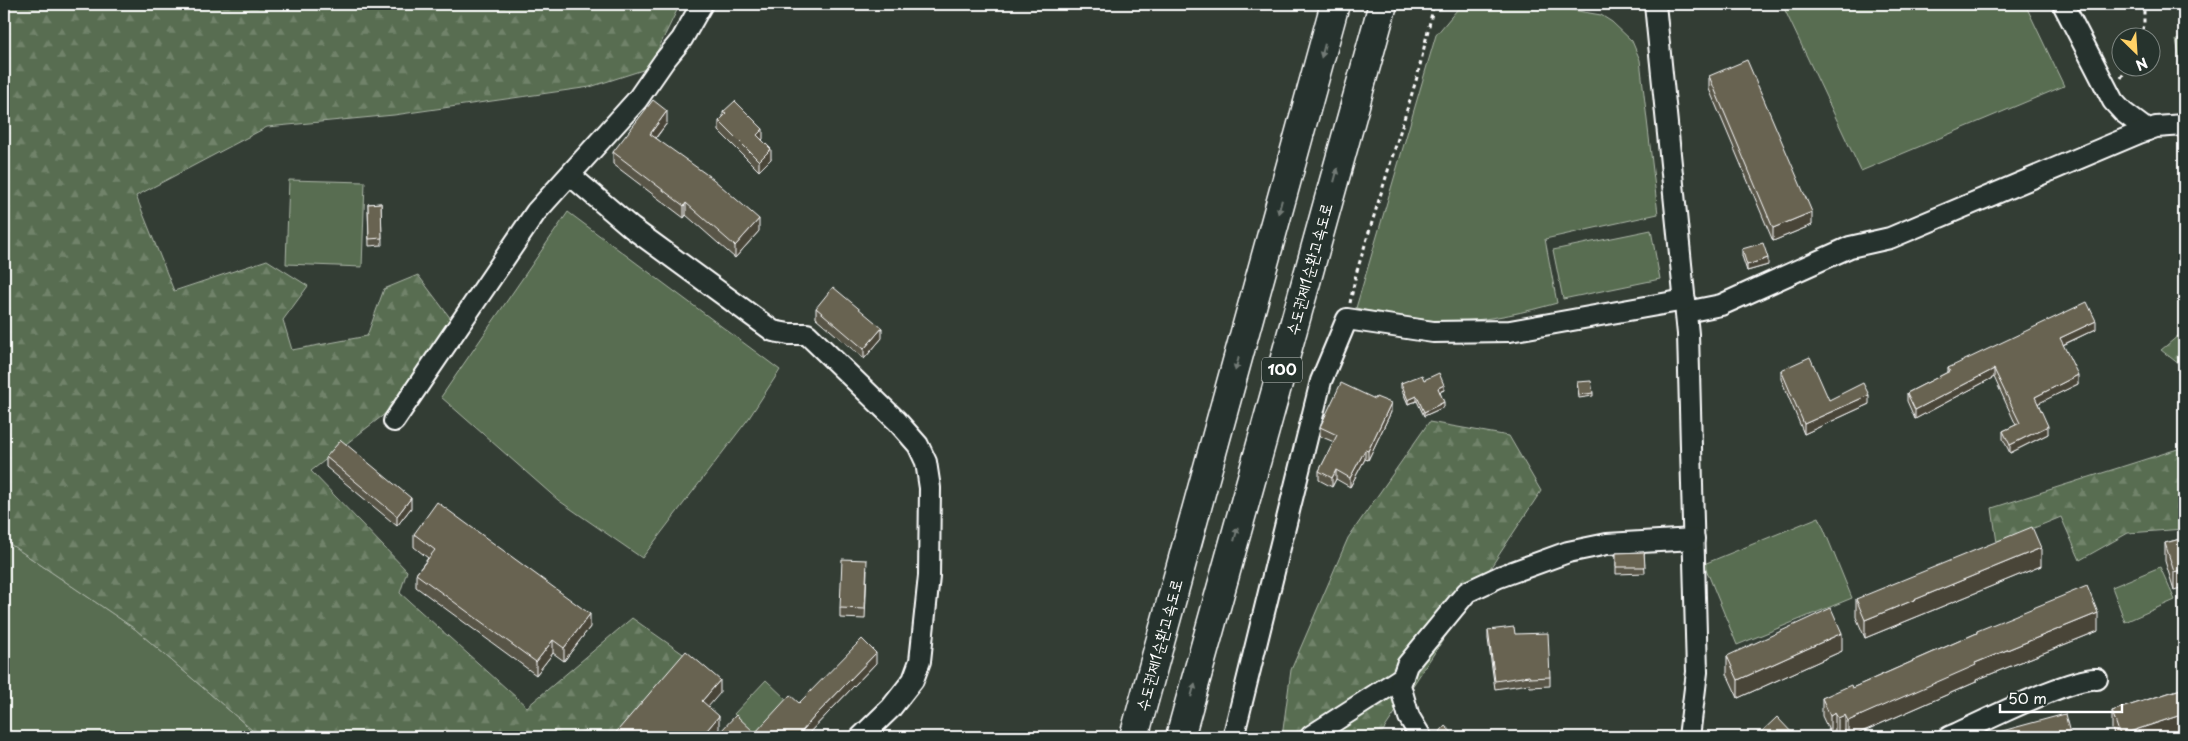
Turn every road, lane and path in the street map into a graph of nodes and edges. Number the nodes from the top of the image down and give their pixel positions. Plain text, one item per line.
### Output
1 (702, 4) edge
2 (1336, 4) edge
3 (1383, 4) edge
4 (1434, 4) edge
5 (1655, 4) edge
6 (2063, 4) edge
7 (2144, 4) edge
8 (2143, 28) edge
9 (2184, 125) edge
10 (2147, 130) junction
11 (570, 174) junction
12 (1685, 306) junction
13 (1347, 319) junction
14 (394, 421) dead end
15 (1694, 539) junction
16 (1403, 677) junction
17 (2097, 679) dead end
18 (1311, 736) edge
19 (861, 737) edge
20 (1134, 737) edge
21 (1180, 737) edge
22 (1236, 737) edge
23 (1421, 737) edge
24 (1689, 737) edge
25 (1949, 737) edge

1 - 11 lane
2 -> 20 highway, 수도권제1순환고속도로 / 100
21 -> 3 highway, 수도권제1순환고속도로 / 100
4 - 13 path
5 - 12 lane
6 - 10 lane
7 - 8 path
9 - 10 lane
10 - 12 lane
11 - 14 lane
11 - 19 lane
12 - 13 lane
12 - 15 lane
13 - 22 lane
15 - 16 lane
15 - 24 lane
16 - 18 lane
16 - 23 lane
17 - 25 lane

